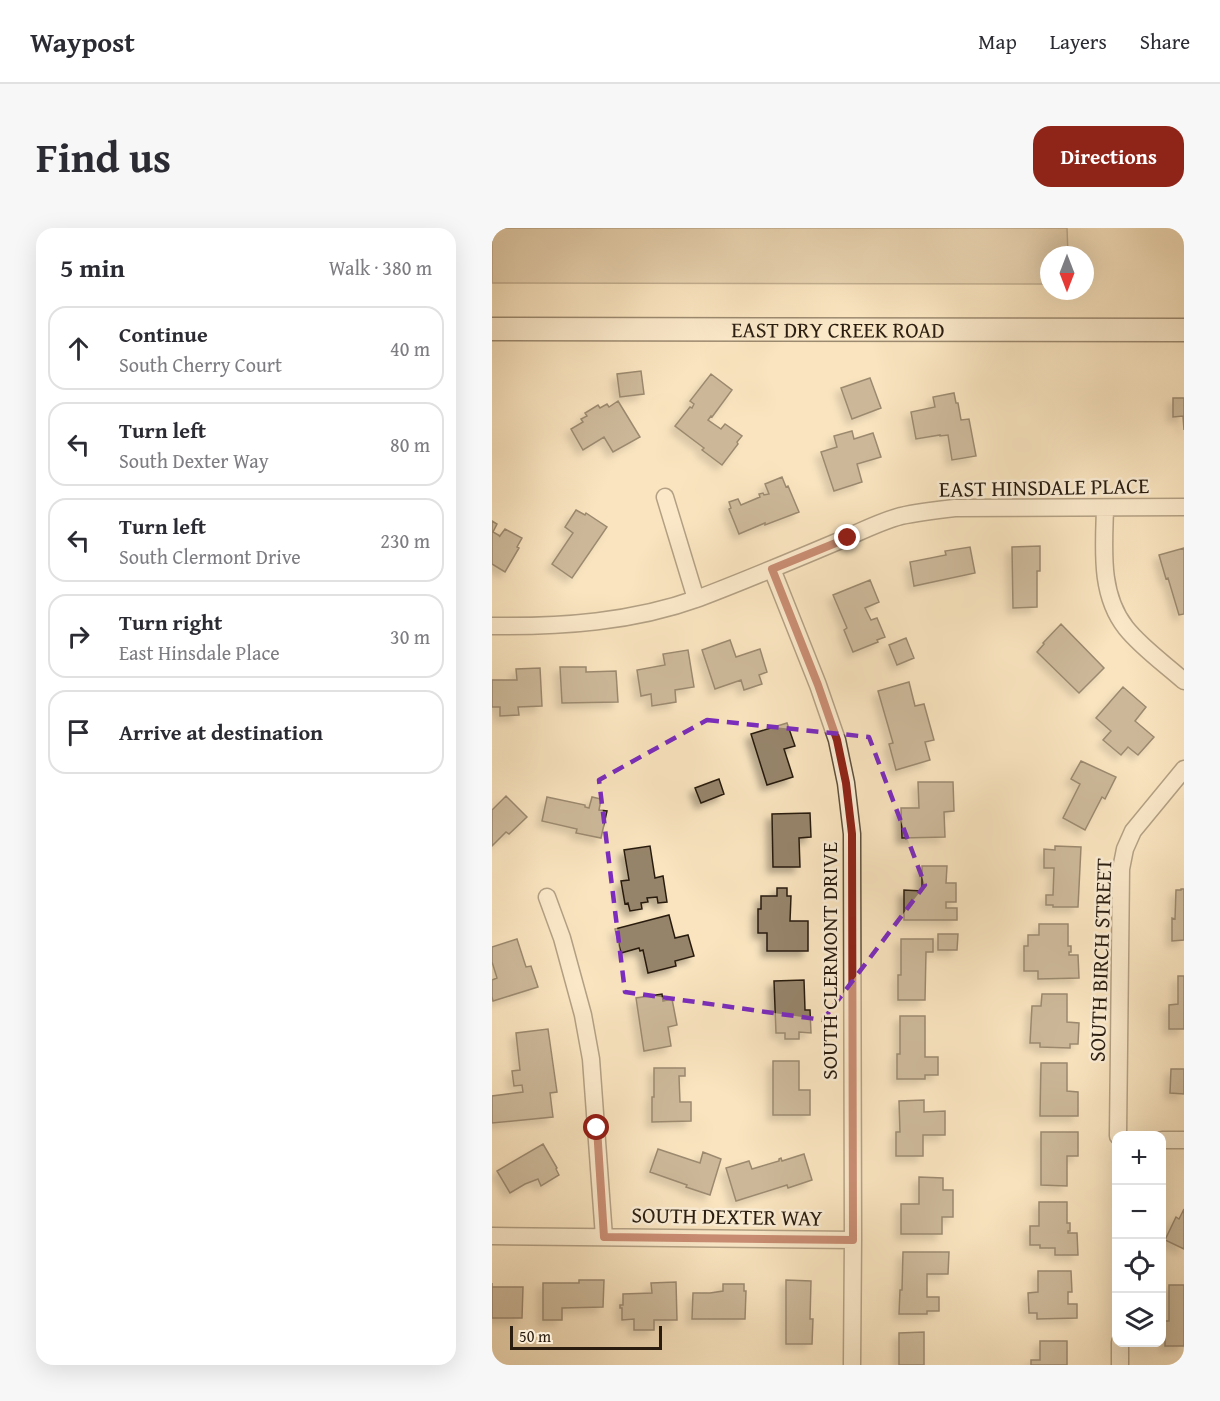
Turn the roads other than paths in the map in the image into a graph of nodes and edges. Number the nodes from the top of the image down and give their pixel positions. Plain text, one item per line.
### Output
1 (492, 329) edge
2 (1184, 330) edge
3 (665, 497) dead end
4 (1184, 507) edge
5 (1105, 508) junction
6 (772, 569) junction
7 (696, 599) junction
8 (492, 626) edge
9 (1184, 681) edge
10 (1184, 769) edge
11 (547, 897) dead end
12 (1118, 1131) edge
13 (1166, 1140) edge
14 (1184, 1140) edge
15 (492, 1236) edge
16 (604, 1237) junction
17 (853, 1240) junction
18 (1120, 1347) edge
19 (852, 1365) edge
20 (1120, 1365) edge

1 - 2 main road, EAST DRY CREEK ROAD
3 - 7 street
4 - 5 street, EAST HINSDALE PLACE
5 - 6 street, EAST HINSDALE PLACE
5 - 9 street
6 - 7 street, EAST HINSDALE PLACE
6 - 17 street, SOUTH CLERMONT DRIVE
7 - 8 street, EAST HINSDALE PLACE
10 - 12 street, SOUTH BIRCH STREET
11 - 16 street
13 - 14 street
15 - 16 street, SOUTH DEXTER WAY
16 - 17 street, SOUTH DEXTER WAY
17 - 19 street, SOUTH CLERMONT DRIVE
18 - 20 street

